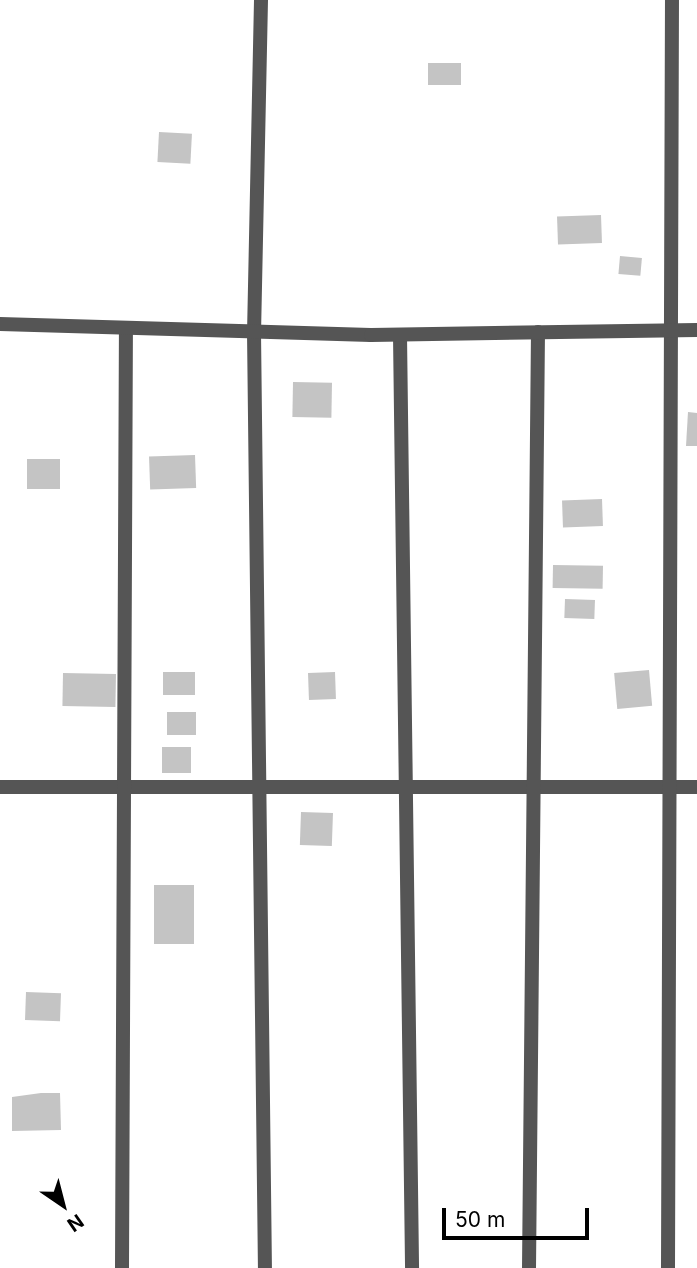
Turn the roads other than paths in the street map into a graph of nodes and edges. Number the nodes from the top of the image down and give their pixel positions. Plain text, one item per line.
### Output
1 (261, 0) edge
2 (672, 0) edge
3 (0, 324) edge
4 (126, 328) junction
5 (667, 330) junction
6 (697, 330) edge
7 (254, 332) junction
8 (538, 332) junction
9 (400, 335) junction
10 (0, 787) edge
11 (124, 787) junction
12 (260, 787) junction
13 (406, 787) junction
14 (534, 787) junction
15 (668, 787) junction
16 (697, 787) edge
17 (122, 1268) edge
18 (265, 1268) edge
19 (412, 1268) edge
20 (529, 1268) edge
21 (668, 1268) edge

1 - 7 street
2 - 5 street
3 - 4 street
4 - 7 street
4 - 11 street
5 - 6 street
5 - 8 street
5 - 15 street
7 - 9 street
7 - 12 street
8 - 9 street
8 - 14 street
9 - 13 street
10 - 11 street
11 - 12 street
11 - 17 street
12 - 13 street
12 - 18 street
13 - 14 street
13 - 19 street
14 - 15 street
14 - 20 street
15 - 16 street
15 - 21 street

